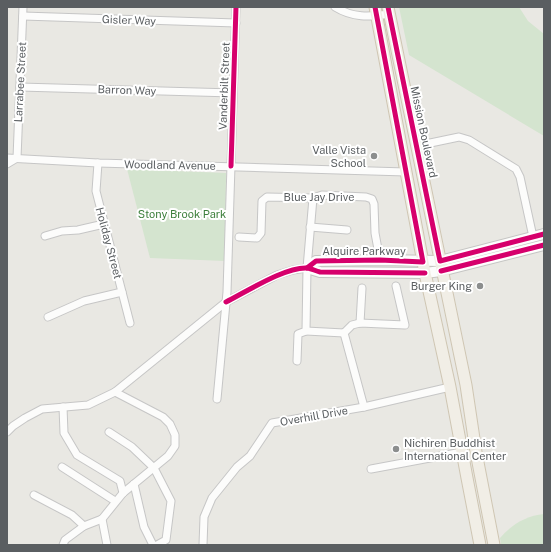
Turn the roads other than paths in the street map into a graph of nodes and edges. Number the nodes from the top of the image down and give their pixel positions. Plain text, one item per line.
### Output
1 (24, 7) edge
2 (236, 7) edge
3 (335, 7) edge
4 (389, 10) edge
5 (376, 11) edge
6 (23, 16) junction
7 (236, 23) junction
8 (20, 87) junction
9 (233, 93) junction
10 (416, 146) junction
11 (7, 158) edge
12 (17, 158) junction
13 (98, 163) junction
14 (7, 164) edge
15 (231, 166) junction
16 (406, 172) junction
17 (313, 198) junction
18 (104, 224) junction
19 (310, 227) junction
20 (347, 230) dead end
21 (544, 234) edge
22 (45, 236) dead end
23 (239, 237) dead end
24 (533, 237) junction
25 (544, 245) edge
26 (380, 260) junction
27 (440, 266) junction
28 (424, 267) junction
29 (307, 268) junction
30 (396, 286) dead end
31 (362, 288) dead end
32 (122, 292) junction
33 (226, 302) junction
34 (48, 317) dead end
35 (130, 323) dead end
36 (360, 323) junction
37 (306, 331) junction
38 (344, 333) junction
39 (298, 361) dead end
40 (450, 387) junction
41 (115, 392) junction
42 (217, 399) dead end
43 (63, 407) junction
44 (364, 407) junction
45 (7, 432) edge
46 (109, 432) dead end
47 (462, 452) junction
48 (62, 467) dead end
49 (154, 468) junction
50 (371, 469) dead end
51 (134, 484) junction
52 (124, 493) junction
53 (34, 495) dead end
54 (115, 501) junction
55 (102, 519) junction
56 (84, 526) junction
57 (63, 545) edge
58 (107, 545) edge
59 (153, 545) edge
60 (157, 545) edge
61 (203, 545) edge
62 (480, 545) edge
63 (494, 545) edge

1 - 6 street, Larrabee Street
2 - 7 street, Vanderbilt Street
3 - 5 street
4 - 5 street
4 - 10 main road, Mission Boulevard
5 - 16 main road
6 - 7 street, Gisler Way
6 - 8 street, Larrabee Street
7 - 9 street, Vanderbilt Street
8 - 9 street, Barron Way
8 - 12 street, Larrabee Street
9 - 15 street, Vanderbilt Street
10 - 24 street
10 - 27 main road, Mission Boulevard
11 - 12 street, Woodland Avenue
12 - 13 street, Woodland Avenue
12 - 14 street
13 - 15 street, Woodland Avenue
13 - 18 street, Holiday Street
15 - 16 street, Woodland Avenue
15 - 33 street, Vanderbilt Street
16 - 28 main road
17 - 19 street
17 - 23 street, Blue Jay Drive
17 - 26 street, Blue Jay Drive
18 - 22 street
18 - 32 street, Holiday Street
19 - 20 street
19 - 29 street
21 - 24 main road
24 - 27 main road
25 - 27 main road
26 - 28 main road, Alquire Parkway
26 - 29 main road, Alquire Parkway
27 - 28 main road
27 - 63 main road, Mission Boulevard
28 - 29 main road, Alquire Parkway
28 - 40 main road
29 - 33 street, Alquire Parkway
29 - 37 street
30 - 36 street
31 - 36 street
32 - 34 street
32 - 35 street, Holiday Street
33 - 41 street, Alquire Parkway
33 - 42 street, Vanderbilt Street
36 - 38 street
37 - 38 street
37 - 39 street
38 - 44 street
40 - 44 street, Overhill Drive
40 - 47 main road
41 - 43 street, Alquire Parkway
41 - 49 street
43 - 45 street, Alquire Parkway
43 - 52 street
44 - 61 street, Overhill Drive
46 - 49 street
47 - 50 street
47 - 62 main road
48 - 54 street
49 - 51 street
49 - 60 street
51 - 52 street
51 - 59 street
52 - 54 street
53 - 56 street
54 - 55 street
55 - 56 street
55 - 58 street
56 - 57 street

